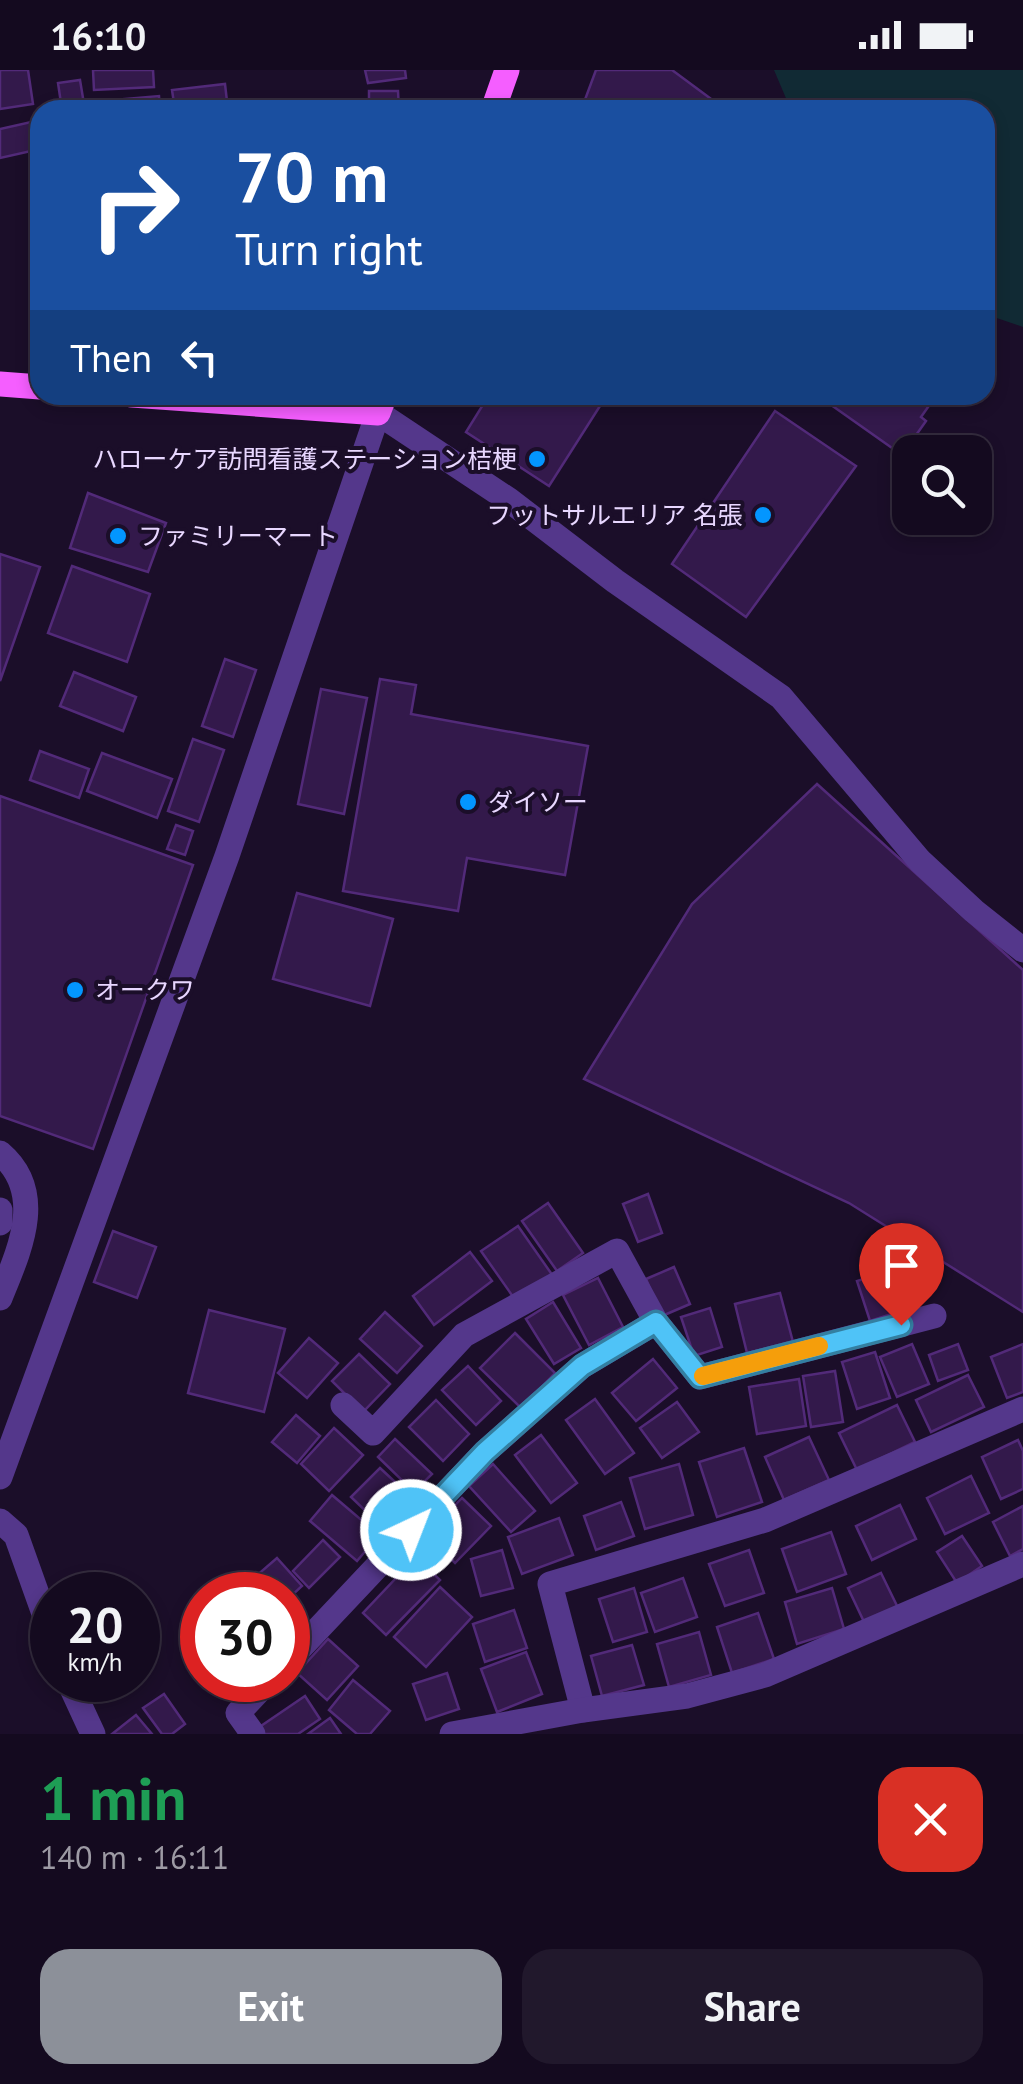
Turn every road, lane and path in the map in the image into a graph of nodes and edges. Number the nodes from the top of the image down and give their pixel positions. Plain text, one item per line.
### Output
1 (508, 70) edge
2 (498, 100) edge
3 (0, 384) edge
4 (30, 386) edge
5 (382, 405) edge
6 (383, 405) edge
7 (1023, 950) edge
8 (0, 1153) edge
9 (0, 1210) edge
10 (0, 1223) edge
11 (0, 1298) edge
12 (934, 1316) dead end
13 (656, 1322) junction
14 (343, 1405) dead end
15 (1023, 1410) edge
16 (0, 1477) edge
17 (0, 1522) edge
18 (1023, 1564) edge
19 (30, 1574) edge
20 (310, 1637) edge
21 (78, 1702) edge
22 (248, 1702) edge
23 (583, 1710) junction
24 (92, 1734) edge
25 (254, 1734) edge
26 (452, 1734) edge

1 - 2 main road
3 - 4 main road
5 - 16 street
6 - 7 street
8 - 11 street
9 - 10 street
12 - 13 street
13 - 14 street
13 - 20 street
15 - 23 street
17 - 19 street
18 - 23 street
21 - 24 street
22 - 25 street
23 - 26 street

